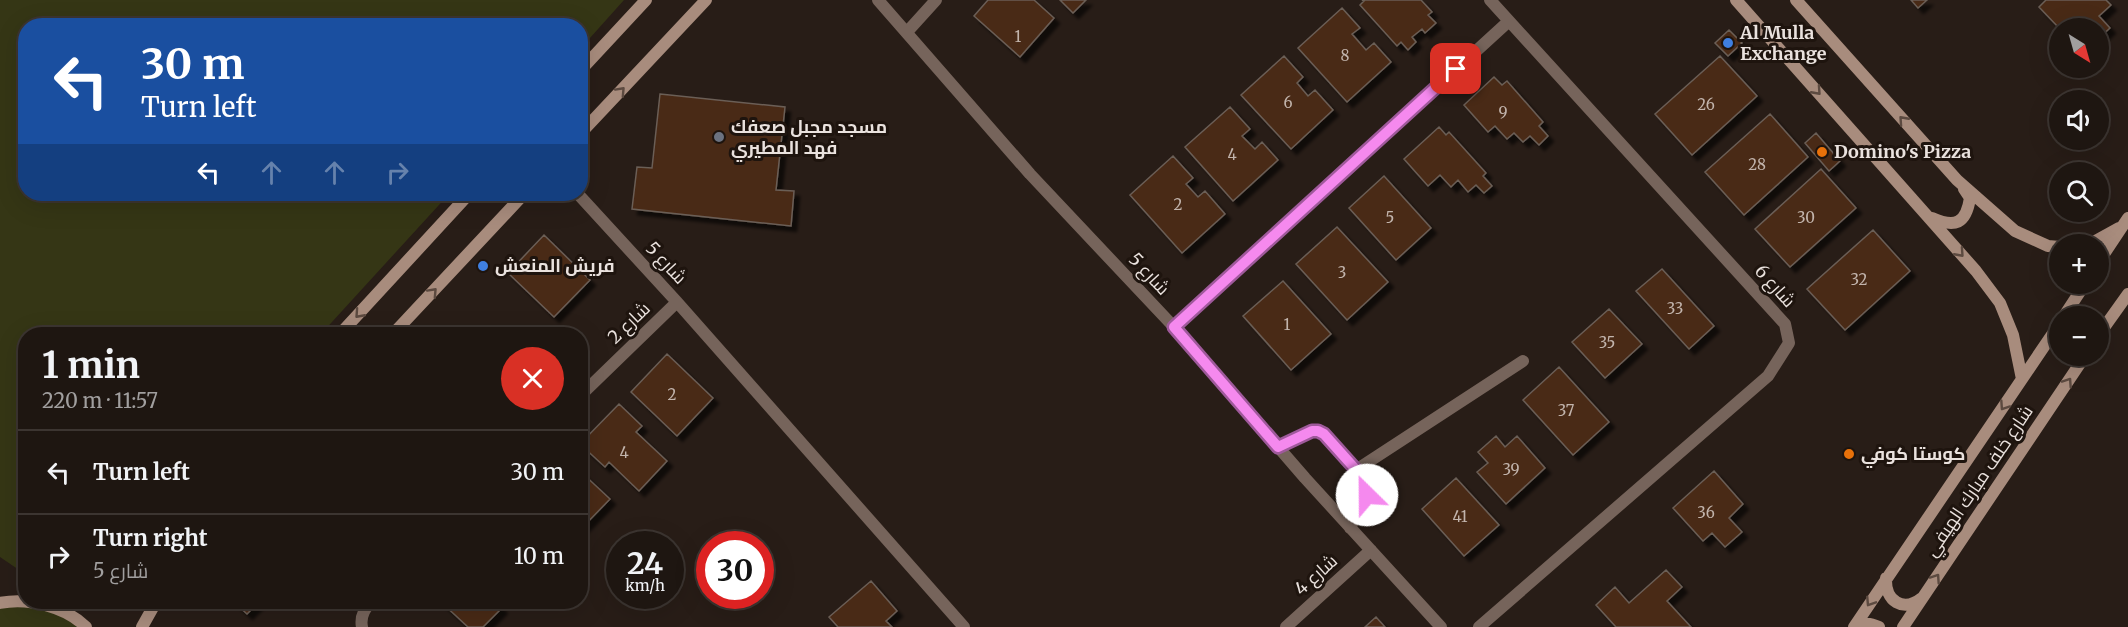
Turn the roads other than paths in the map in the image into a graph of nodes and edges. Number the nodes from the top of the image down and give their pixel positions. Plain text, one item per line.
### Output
1 (646, 0) edge
2 (706, 0) edge
3 (878, 0) edge
4 (936, 0) edge
5 (1490, 0) edge
6 (1736, 0) edge
7 (1796, 0) edge
8 (1509, 21) junction
9 (907, 32) junction
10 (588, 63) edge
11 (588, 125) edge
12 (1957, 180) junction
13 (463, 201) edge
14 (517, 201) edge
15 (584, 201) edge
16 (1928, 217) junction
17 (2125, 222) edge
18 (2106, 234) edge
19 (2049, 246) edge
20 (2109, 246) edge
21 (2128, 294) edge
22 (677, 302) junction
23 (2109, 321) edge
24 (346, 327) edge
25 (400, 327) edge
26 (1174, 327) junction
27 (2049, 339) edge
28 (1523, 362) dead end
29 (2078, 366) edge
30 (2022, 379) junction
31 (588, 388) edge
32 (1278, 447) junction
33 (1356, 470) junction
34 (1350, 528) junction
35 (1371, 550) junction
36 (1886, 578) junction
37 (0, 591) edge
38 (1923, 597) junction
39 (4, 603) edge
40 (56, 609) edge
41 (152, 609) edge
42 (365, 609) edge
43 (86, 627) edge
44 (142, 627) edge
45 (362, 627) edge
46 (964, 627) edge
47 (1286, 627) edge
48 (1441, 627) edge
49 (1479, 627) edge
50 (1855, 627) edge
51 (1879, 627) edge
52 (1903, 627) edge

1 - 10 street
11 -> 2 street
3 - 9 street, شارع 5
4 - 9 street
5 - 8 street, شارع 6
6 -> 16 street
12 -> 7 street
8 - 26 street
8 - 49 street, شارع 6
9 - 26 street, شارع 5
12 - 16 street
12 - 19 street
13 -> 24 street
25 -> 14 street
15 - 22 street, شارع 5
16 -> 30 street
17 - 18 street
17 - 20 street
21 - 23 street
22 - 31 street, شارع 2
22 - 46 street, شارع 5
26 - 32 street, شارع 5
27 - 30 street, شارع خلف مبارك الهيفي
28 - 33 street
38 -> 29 street, شارع خلف مبارك الهيفي
30 -> 36 street, شارع خلف مبارك الهيفي
32 - 33 street
32 - 34 street, شارع 5
33 - 34 street
34 - 35 street, شارع 5
35 - 47 street, شارع 4
35 - 48 street, شارع 5
36 - 38 street
36 -> 50 street, شارع خلف مبارك الهيفي
37 - 39 street
38 - 52 street, شارع خلف مبارك الهيفي
40 - 43 street
41 - 44 street
42 - 45 street
50 - 51 street

